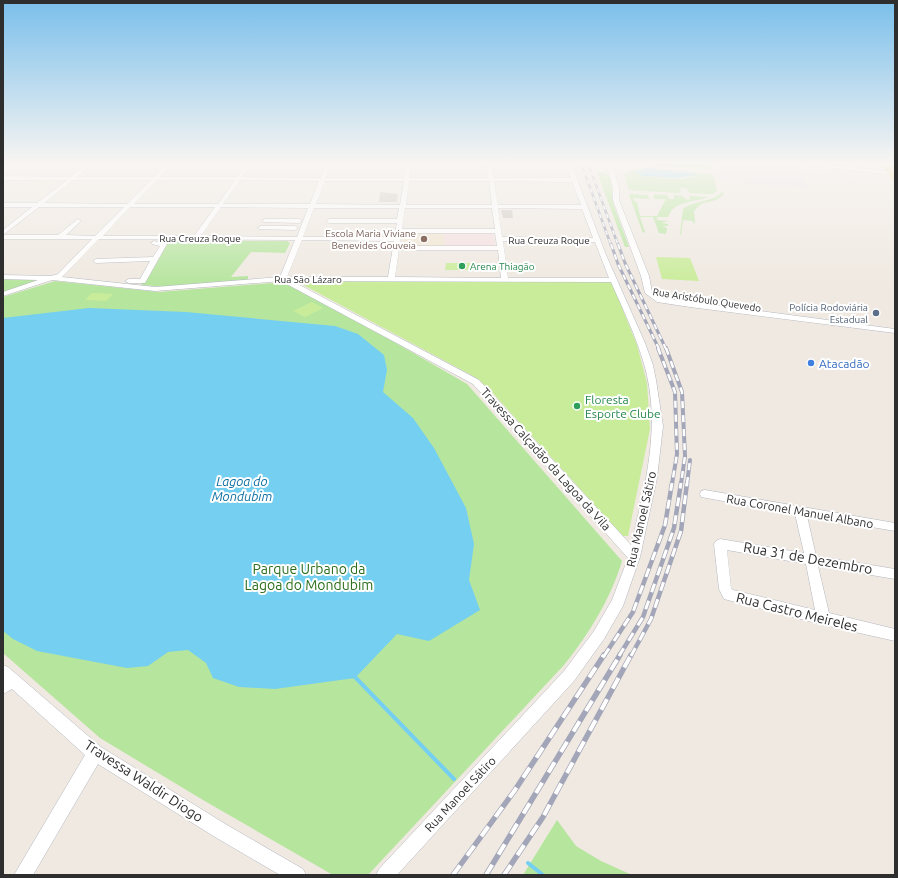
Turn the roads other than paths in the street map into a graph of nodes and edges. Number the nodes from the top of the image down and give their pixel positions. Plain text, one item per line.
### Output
1 (3, 204) edge
2 (495, 204) edge
3 (585, 204) edge
4 (618, 204) edge
5 (38, 205) junction
6 (130, 205) junction
7 (219, 206) junction
8 (272, 206) junction
9 (313, 206) junction
10 (402, 206) junction
11 (495, 207) junction
12 (586, 207) junction
13 (268, 214) junction
14 (301, 214) dead end
15 (78, 220) dead end
16 (265, 221) junction
17 (299, 221) dead end
18 (329, 221) dead end
19 (400, 221) junction
20 (295, 228) dead end
21 (398, 231) junction
22 (498, 231) junction
23 (3, 233) edge
24 (3, 236) edge
25 (60, 237) junction
26 (98, 237) junction
27 (139, 238) junction
28 (196, 238) junction
29 (299, 238) junction
30 (397, 239) junction
31 (500, 239) junction
32 (598, 240) junction
33 (396, 248) junction
34 (501, 248) junction
35 (155, 259) junction
36 (96, 261) dead end
37 (3, 277) edge
38 (56, 278) junction
39 (97, 278) dead end
40 (282, 279) junction
41 (505, 279) junction
42 (391, 280) junction
43 (615, 280) junction
44 (3, 294) edge
45 (725, 307) junction
46 (895, 326) edge
47 (895, 331) edge
48 (705, 494) dead end
49 (800, 510) junction
50 (895, 527) edge
51 (721, 543) joint
52 (634, 557) junction
53 (811, 558) junction
54 (895, 574) edge
55 (824, 619) junction
56 (895, 635) edge
57 (6, 680) edge
58 (95, 753) junction
59 (23, 875) edge
60 (297, 875) edge
61 (385, 875) edge

1 - 5 street
2 - 11 street
3 - 12 street, Rua Manoel Sátiro
4 - 45 street, Rua Aristóbulo Quevedo
5 - 6 street
5 - 23 street
6 - 7 street
6 - 26 street
7 - 8 street
7 - 28 street
8 - 9 street
8 - 13 street
9 - 10 street
9 - 29 street
10 - 11 street
10 - 19 street
11 - 12 street
11 - 22 street
12 - 32 street, Rua Manoel Sátiro
13 - 14 street
13 - 16 street
15 - 25 street
16 - 17 street
16 - 20 street
18 - 19 street
19 - 21 street
21 - 22 street, Rua Creuza Roque
21 - 30 street
22 - 31 street
24 - 25 street, Rua Creuza Roque
25 - 26 street, Rua Creuza Roque
26 - 27 street, Rua Creuza Roque
26 - 38 street
27 - 28 street, Rua Creuza Roque
27 - 35 street
28 - 29 street, Rua Creuza Roque
29 - 30 street, Rua Creuza Roque
29 - 40 street
30 - 33 street
31 - 32 street, Rua Creuza Roque
31 - 34 street
32 - 43 street, Rua Manoel Sátiro
33 - 34 street, Rua Creuza Roque
33 - 42 street
34 - 41 street
35 - 36 street
35 - 39 street
37 - 38 street, Rua São Lázaro
38 - 40 street, Rua São Lázaro
38 - 44 street
40 - 42 street, Rua São Lázaro
40 - 52 street, Travessa Calçadão da Lagoa da Vila
41 - 42 street, Rua São Lázaro
41 - 43 street, Rua São Lázaro
43 - 52 street, Rua Manoel Sátiro
45 - 46 street, Rua Aristóbulo Quevedo
45 - 47 street, Rua Aristóbulo Quevedo
48 - 49 street, Rua Coronel Manuel Albano
49 - 50 street, Rua Coronel Manuel Albano
49 - 53 street
51 - 53 street, Rua 31 de Dezembro
51 - 55 street, Rua Castro Meireles
52 - 61 street, Rua Manoel Sátiro
53 - 54 street, Rua 31 de Dezembro
53 - 55 street
55 - 56 street, Rua Castro Meireles
57 - 58 street, Travessa Waldir Diogo
58 - 59 street
58 - 60 street, Travessa Waldir Diogo

